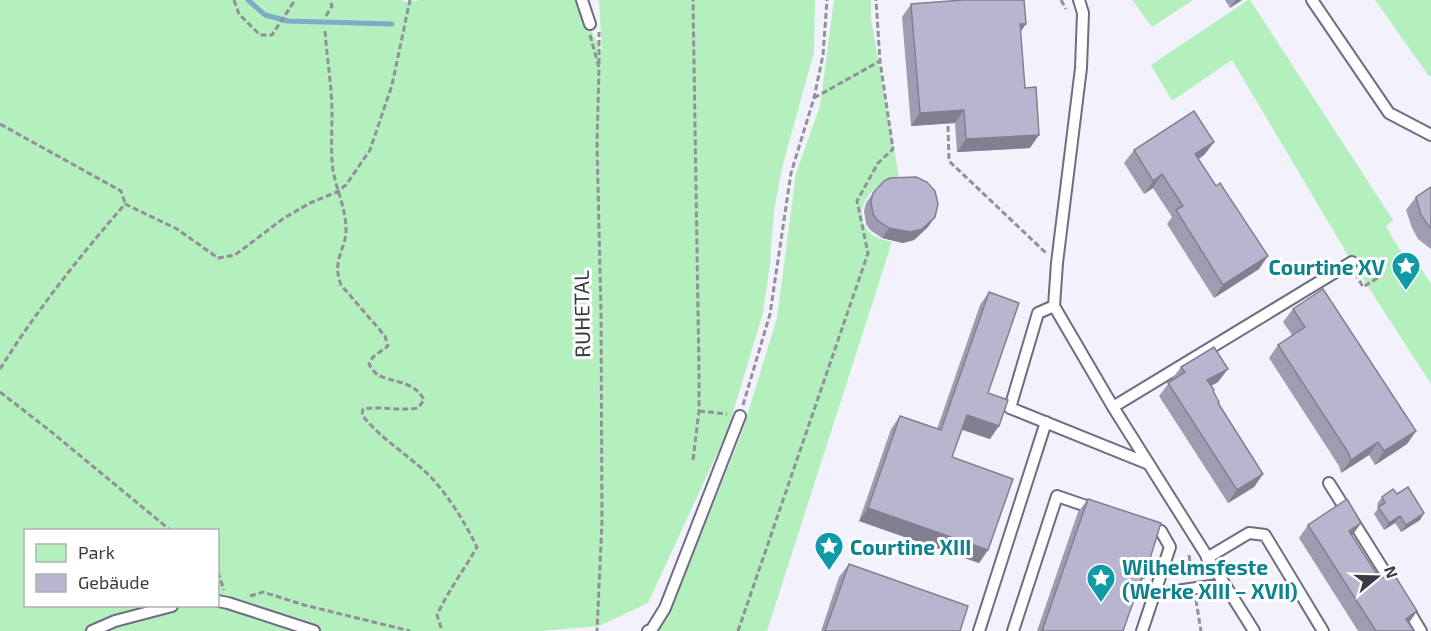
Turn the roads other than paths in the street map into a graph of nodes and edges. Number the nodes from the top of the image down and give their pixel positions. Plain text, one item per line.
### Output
1 (582, 0) edge
2 (1079, 0) edge
3 (1312, 0) edge
4 (590, 24) road end
5 (1431, 135) edge
6 (1350, 263) road end
7 (1054, 306) junction
8 (1113, 407) junction
9 (740, 416) road end
10 (1046, 422) junction
11 (1149, 465) junction
12 (1329, 483) dead end
13 (1109, 513) edge
14 (1140, 524) edge
15 (1207, 558) junction
16 (1224, 585) junction
17 (1156, 594) junction
18 (223, 602) edge
19 (168, 607) edge
20 (92, 631) edge
21 (314, 631) edge
22 (648, 631) edge
23 (979, 631) edge
24 (1013, 631) edge
25 (1142, 631) edge
26 (1254, 631) edge
27 (1323, 631) edge
28 (1421, 631) edge

1 - 4 lane
2 - 7 lane
3 - 5 lane
6 - 8 lane
7 - 8 lane
7 - 10 lane
8 - 11 lane
9 - 22 lane
10 - 11 lane
10 - 23 lane
11 - 15 lane
12 - 28 lane
13 - 24 lane
14 - 17 lane
15 - 16 lane
15 - 27 lane
16 - 17 lane
16 - 26 lane
17 - 25 lane
18 - 21 lane
19 - 20 lane

